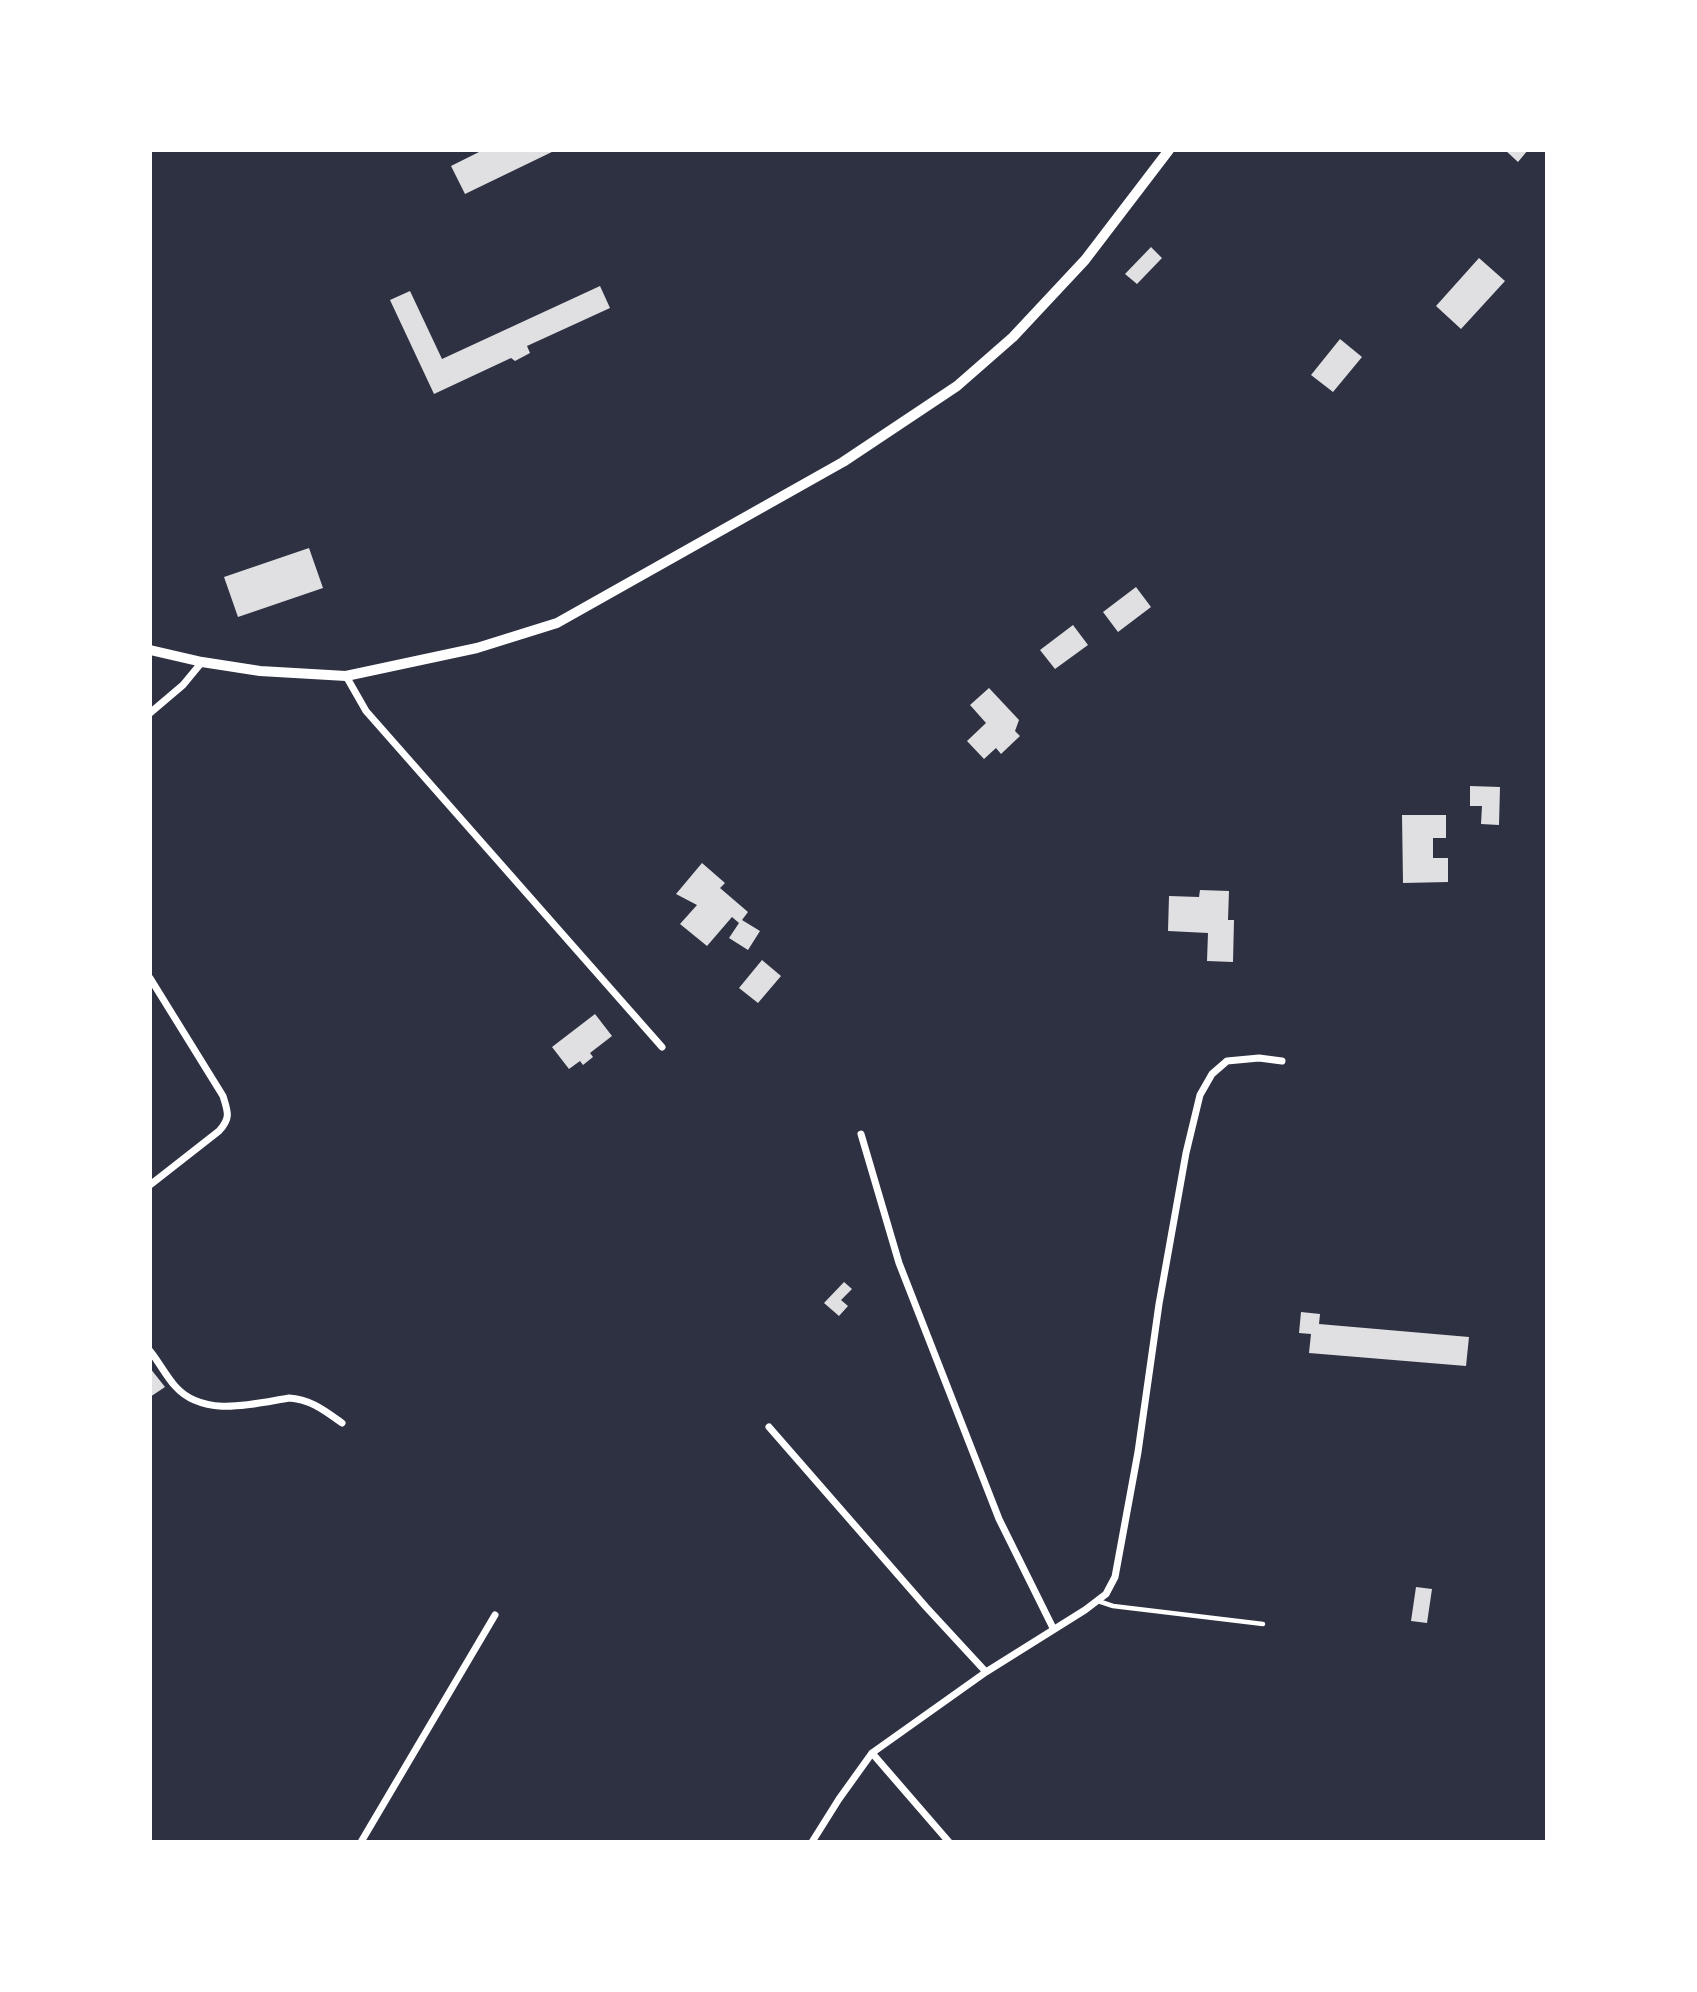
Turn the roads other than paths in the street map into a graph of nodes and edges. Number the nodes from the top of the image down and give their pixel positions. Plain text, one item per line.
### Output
1 (1169, 150) edge
2 (150, 650) edge
3 (202, 662) junction
4 (346, 676) junction
5 (150, 713) edge
6 (150, 978) edge
7 (662, 1047) dead end
8 (1282, 1060) dead end
9 (861, 1134) dead end
10 (150, 1185) edge
11 (150, 1351) edge
12 (342, 1423) dead end
13 (769, 1427) dead end
14 (1098, 1600) junction
15 (495, 1615) dead end
16 (1262, 1624) dead end
17 (1053, 1628) junction
18 (986, 1672) junction
19 (872, 1754) junction
20 (361, 1842) edge
21 (812, 1842) edge
22 (949, 1842) edge

1 - 4 street
2 - 3 street
3 - 4 street
3 - 5 street
4 - 7 street
6 - 10 street
8 - 14 street
9 - 17 street
11 - 12 street
13 - 18 street
14 - 16 lane
14 - 17 street
15 - 20 street
17 - 18 street
18 - 19 street
19 - 21 street
19 - 22 street

